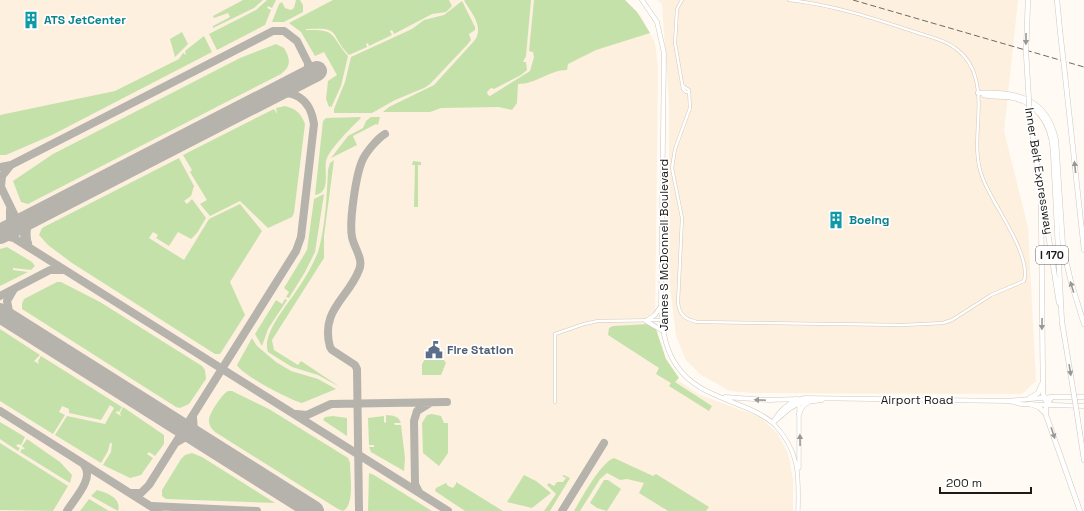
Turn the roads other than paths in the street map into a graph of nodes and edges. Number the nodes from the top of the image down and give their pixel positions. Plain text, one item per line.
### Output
1 (642, 0) edge
2 (682, 0) edge
3 (789, 0) edge
4 (1028, 0) edge
5 (1057, 0) edge
6 (978, 93) junction
7 (1041, 187) junction
8 (1082, 234) junction
9 (1084, 242) edge
10 (1084, 250) edge
11 (662, 306) junction
12 (662, 320) junction
13 (646, 321) junction
14 (1062, 324) junction
15 (1084, 324) edge
16 (663, 332) junction
17 (1043, 382) junction
18 (717, 396) junction
19 (1052, 397) junction
20 (1084, 397) edge
21 (1030, 398) junction
22 (1044, 398) junction
23 (828, 399) junction
24 (799, 401) junction
25 (1007, 401) junction
26 (555, 402) dead end
27 (809, 402) junction
28 (1030, 404) junction
29 (1048, 404) junction
30 (1084, 406) edge
31 (799, 414) junction
32 (1046, 415) junction
33 (773, 423) junction
34 (1084, 460) edge
35 (798, 477) junction
36 (798, 511) edge
37 (1080, 511) edge

1 - 11 main road, James S McDonnell Boulevard
2 - 6 street
3 - 6 street
4 -> 7 highway, Inner Belt Expressway / I 170, bridge
8 -> 5 highway, I 170, bridge
6 - 14 highway
15 -> 6 highway
7 - 14 highway, Inner Belt Expressway / I 170
7 -> 17 highway
8 - 9 highway
8 - 10 highway, I 170
11 - 12 main road, James S McDonnell Boulevard
11 - 13 main road
12 - 13 street
12 - 16 main road, James S McDonnell Boulevard
13 - 16 main road
13 - 26 street
14 -> 34 highway, Inner Belt Expressway / I 170, bridge
16 - 18 main road, James S McDonnell Boulevard
17 - 21 highway
17 - 22 highway
24 -> 18 main road, Airport Road
18 - 33 main road, James S McDonnell Boulevard
19 - 20 main road, Airport Road
19 - 22 main road, Airport Road
19 - 29 highway
21 - 22 main road, Airport Road
21 - 25 main road, Airport Road
22 - 29 highway
23 - 24 main road, Airport Road
23 - 25 main road, Airport Road
23 - 27 main road, Airport Road
24 - 27 main road, Airport Road
24 - 31 street, James S McDonnell Boulevard
24 - 33 main road, Airport Road
25 - 28 main road, Airport Road
27 - 31 main road
28 - 29 main road, Airport Road
28 - 32 highway
29 - 30 main road, Airport Road
29 - 32 highway
35 -> 31 street, James S McDonnell Boulevard
32 -> 37 highway
33 - 35 street, James S McDonnell Boulevard
35 - 36 street, James S McDonnell Boulevard

